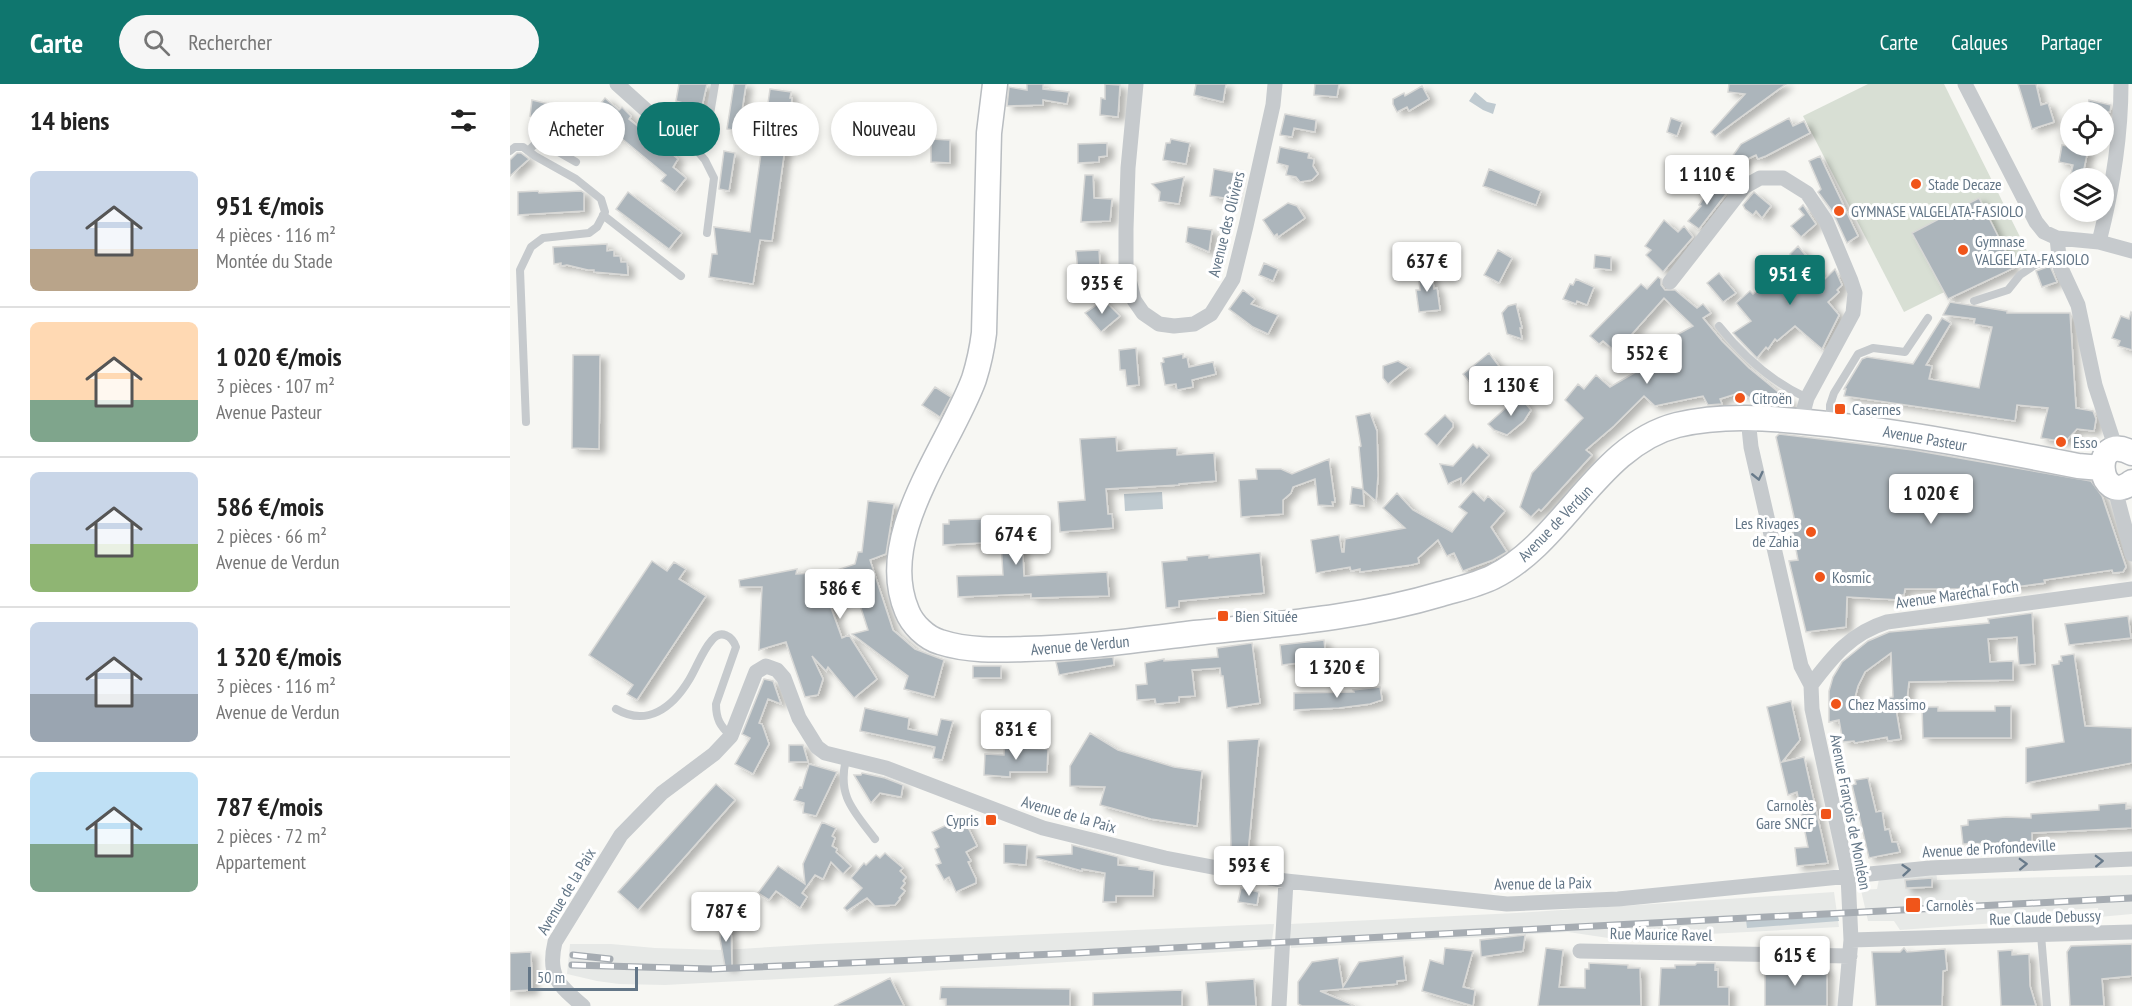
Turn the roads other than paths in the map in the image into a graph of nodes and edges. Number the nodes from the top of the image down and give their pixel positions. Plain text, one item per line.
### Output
1 (616, 84) edge
2 (715, 84) edge
3 (995, 84) edge
4 (1136, 84) edge
5 (1275, 84) edge
6 (1965, 84) edge
7 (2121, 84) edge
8 (637, 102) edge
9 (712, 102) edge
10 (510, 151) edge
11 (528, 151) edge
12 (537, 156) edge
13 (568, 156) edge
14 (702, 156) edge
15 (576, 162) dead end
16 (603, 215) junction
17 (707, 233) dead end
18 (2057, 238) junction
19 (2099, 242) junction
20 (2132, 251) edge
21 (2058, 256) junction
22 (681, 276) dead end
23 (1670, 282) dead end
24 (1974, 301) dead end
25 (1928, 318) dead end
26 (1719, 326) dead end
27 (1804, 409) junction
28 (1748, 418) junction
29 (526, 423) dead end
30 (1830, 424) junction
31 (2116, 456) edge
32 (2125, 485) edge
33 (2132, 554) edge
34 (2132, 589) edge
35 (1811, 685) junction
36 (616, 709) dead end
37 (731, 736) junction
38 (846, 759) junction
39 (875, 839) dead end
40 (2132, 859) edge
41 (1848, 876) junction
42 (1286, 881) junction
43 (2132, 932) edge
44 (2041, 935) junction
45 (1851, 940) junction
46 (1580, 951) dead end
47 (1850, 956) junction
48 (583, 1006) edge
49 (1279, 1006) edge
50 (1845, 1006) edge
51 (2047, 1006) edge

1 - 8 street
2 - 9 lane
3 - 28 main road, Avenue de Verdun
4 - 5 street, Avenue des Oliviers
6 - 18 street
7 - 19 street
10 - 11 lane
12 - 16 lane
13 - 15 lane
14 - 17 lane
16 - 22 lane
16 - 29 lane
18 - 19 street
18 - 21 street
19 - 20 street
21 - 24 lane
21 - 31 street
23 - 27 street
25 - 30 lane
26 - 27 lane
27 - 28 main road, Avenue Pasteur
27 - 30 main road, Avenue Pasteur
28 -> 35 street, Avenue François de Monléon
30 - 31 main road, Avenue Pasteur
31 - 32 main road
32 - 33 street
34 - 35 street, Avenue Maréchal Foch
35 - 41 street, Avenue François de Monléon
36 - 37 lane
37 - 38 street, Avenue de la Paix
37 - 48 street, Avenue de la Paix
38 - 39 lane
38 - 42 street, Avenue de la Paix
41 -> 40 street, Avenue de Profondeville
41 - 42 street, Avenue de la Paix
41 - 45 street, Avenue François de Monléon
42 - 49 street
43 - 44 street, Rue Claude Debussy
44 - 45 street, Rue Claude Debussy
44 - 51 lane
45 - 47 street, Avenue François de Monléon
46 - 47 street, Rue Maurice Ravel
47 - 50 street, Avenue François de Monléon

